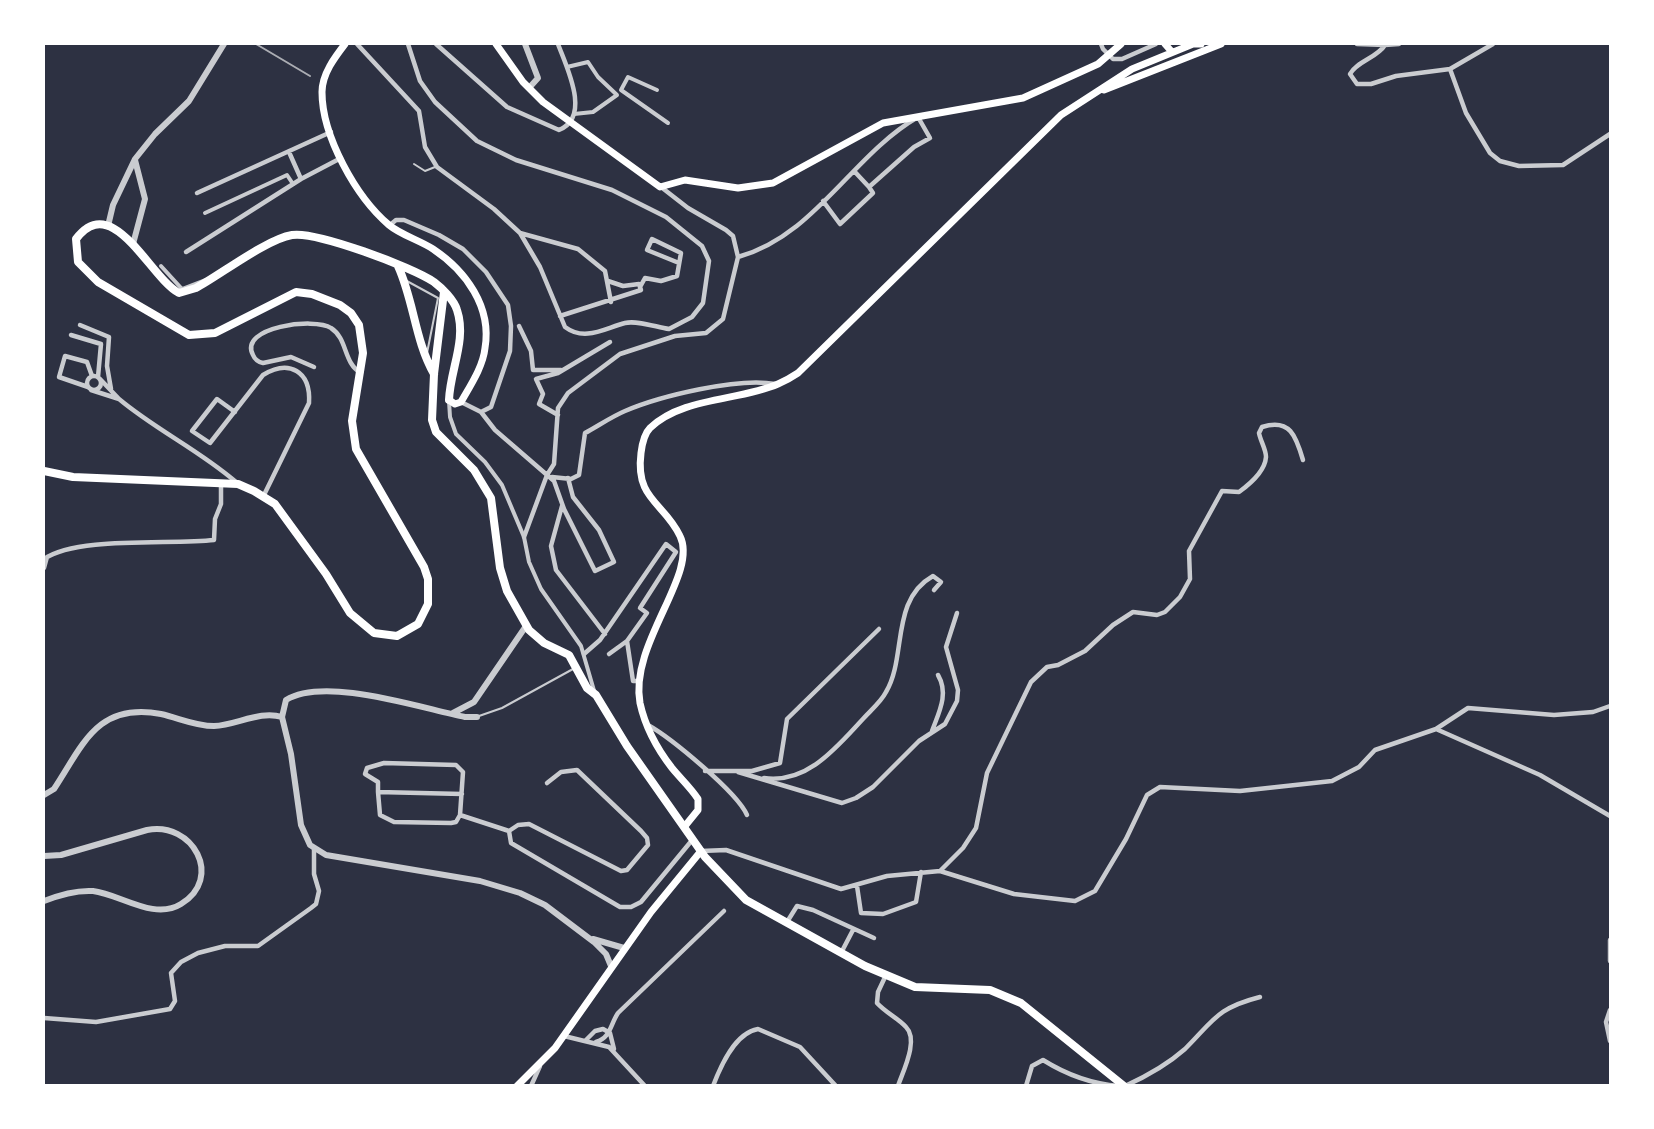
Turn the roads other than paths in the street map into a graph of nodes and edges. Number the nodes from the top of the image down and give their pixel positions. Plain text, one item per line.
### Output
1 (224, 44) edge
2 (345, 44) edge
3 (357, 44) edge
4 (408, 44) edge
5 (436, 44) edge
6 (496, 44) edge
7 (525, 44) edge
8 (558, 44) edge
9 (1101, 44) edge
10 (1121, 44) edge
11 (1156, 44) edge
12 (1165, 44) edge
13 (1193, 44) edge
14 (1201, 44) edge
15 (1216, 44) edge
16 (1357, 44) edge
17 (1399, 44) edge
18 (1493, 44) edge
19 (1385, 45) edge
20 (1172, 52) junction
21 (1109, 56) junction
22 (567, 68) junction
23 (1450, 69) junction
24 (529, 88) junction
25 (621, 90) junction
26 (657, 90) dead end
27 (1094, 94) junction
28 (617, 95) junction
29 (572, 117) junction
30 (918, 117) junction
31 (668, 123) dead end
32 (331, 132) junction
33 (1611, 134) edge
34 (289, 152) junction
35 (340, 158) junction
36 (135, 159) junction
37 (414, 164) dead end
38 (437, 167) junction
39 (855, 172) junction
40 (301, 179) junction
41 (293, 184) junction
42 (660, 187) junction
43 (869, 187) junction
44 (197, 193) dead end
45 (823, 201) junction
46 (205, 213) dead end
47 (390, 225) junction
48 (108, 226) junction
49 (520, 233) junction
50 (133, 244) junction
51 (186, 252) dead end
52 (738, 257) junction
53 (679, 263) junction
54 (161, 266) dead end
55 (398, 266) junction
56 (213, 279) junction
57 (404, 279) junction
58 (608, 281) junction
59 (640, 287) junction
60 (444, 292) junction
61 (611, 302) junction
62 (560, 316) junction
63 (80, 325) dead end
64 (519, 326) dead end
65 (669, 328) junction
66 (71, 334) dead end
67 (675, 336) junction
68 (610, 342) dead end
69 (425, 359) junction
70 (314, 366) dead end
71 (562, 370) junction
72 (361, 373) junction
73 (434, 374) junction
74 (96, 378) junction
75 (777, 385) junction
76 (89, 388) junction
77 (111, 389) junction
78 (119, 399) junction
79 (449, 400) junction
80 (461, 402) junction
81 (235, 412) junction
82 (480, 412) junction
83 (558, 415) junction
84 (1303, 460) dead end
85 (44, 471) edge
86 (547, 475) junction
87 (568, 478) junction
88 (221, 483) junction
89 (238, 484) junction
90 (263, 497) junction
91 (562, 506) junction
92 (524, 537) junction
93 (45, 558) edge
94 (44, 568) edge
95 (934, 590) dead end
96 (957, 613) dead end
97 (526, 626) junction
98 (879, 629) dead end
99 (604, 634) junction
100 (627, 640) junction
101 (584, 654) junction
102 (609, 654) dead end
103 (576, 668) junction
104 (938, 675) dead end
105 (639, 681) junction
106 (596, 695) junction
107 (1611, 706) edge
108 (449, 714) junction
109 (282, 717) junction
110 (477, 717) joint
111 (648, 725) junction
112 (1436, 729) junction
113 (932, 730) junction
114 (705, 771) junction
115 (738, 772) junction
116 (752, 777) junction
117 (547, 783) dead end
118 (378, 792) junction
119 (462, 794) junction
120 (44, 795) edge
121 (460, 815) junction
122 (747, 815) dead end
123 (1611, 816) edge
124 (685, 826) junction
125 (509, 831) junction
126 (694, 839) junction
127 (314, 849) junction
128 (701, 851) junction
129 (44, 856) edge
130 (940, 871) junction
131 (921, 872) junction
132 (857, 886) junction
133 (44, 901) edge
134 (724, 911) dead end
135 (786, 924) junction
136 (853, 930) junction
137 (587, 937) junction
138 (874, 938) dead end
139 (1611, 940) edge
140 (624, 948) junction
141 (841, 953) junction
142 (1611, 961) edge
143 (611, 966) junction
144 (886, 975) junction
145 (1260, 997) dead end
146 (1611, 1010) edge
147 (44, 1018) edge
148 (610, 1033) junction
149 (564, 1036) junction
150 (586, 1040) junction
151 (1611, 1041) edge
152 (596, 1042) junction
153 (616, 1051) junction
154 (540, 1066) junction
155 (517, 1086) edge
156 (531, 1086) edge
157 (645, 1086) edge
158 (713, 1086) edge
159 (836, 1086) edge
160 (898, 1086) edge
161 (1026, 1086) edge
162 (1123, 1086) edge

1 - 36 street
2 - 32 main road
3 - 38 street
4 - 65 street
5 - 29 street
6 - 24 main road
7 - 24 street
8 - 22 street
9 - 21 street
10 - 21 main road
11 - 21 street
12 - 20 main road
13 - 14 main road
13 - 20 main road
15 - 27 main road
16 - 19 street
17 - 19 street
18 - 23 street
19 - 23 street
20 - 27 main road
21 - 30 main road
22 - 28 street
22 - 29 street
23 - 33 street
24 - 29 main road
25 - 26 street
25 - 28 street
25 - 31 street
27 - 75 main road
28 - 29 street
29 - 42 main road
30 - 39 street
30 - 42 main road
30 - 43 street
32 - 34 street
32 - 35 main road
34 - 40 street
34 - 44 street
35 - 40 street
35 - 47 main road
36 - 48 street
36 - 50 street
37 - 38 lane
38 - 49 street
39 - 43 street
39 - 45 street
40 - 41 street
41 - 46 street
41 - 51 street
42 - 52 street
43 - 45 street
45 - 52 street
47 - 80 main road
47 - 82 street
48 - 50 main road
48 - 72 main road
49 - 58 street
49 - 62 street
50 - 56 main road
52 - 67 street
53 - 53 street
53 - 59 street
54 - 56 street
55 - 56 main road
55 - 57 main road
55 - 60 main road
57 - 69 main road
57 - 69 lane
58 - 59 street
58 - 61 street
59 - 61 street
60 - 73 main road
60 - 79 main road
61 - 62 street
62 - 65 street
63 - 77 street
64 - 71 street
65 - 67 street
66 - 74 street
67 - 83 street
68 - 71 street
69 - 73 main road
70 - 72 street
71 - 83 street
72 - 90 main road
73 - 97 main road
74 - 76 street
74 - 76 street
74 - 76 street
74 - 77 street
75 - 87 street
75 - 105 main road
76 - 78 street
77 - 78 street
78 - 89 street
79 - 80 main road
79 - 92 street
80 - 82 street
81 - 81 street
81 - 90 street
82 - 86 street
83 - 86 street
84 - 130 street
85 - 88 main road
86 - 87 street
86 - 91 street
86 - 92 street
87 - 91 street
88 - 89 main road
88 - 93 street
89 - 90 main road
91 - 99 street
92 - 101 street
93 - 94 street
95 - 116 street
96 - 113 street
97 - 103 main road
97 - 108 street
98 - 115 street
99 - 100 street
99 - 101 street
100 - 102 street
100 - 105 street
101 - 106 street
103 - 106 main road
103 - 110 lane
104 - 113 street
105 - 111 main road
106 - 124 main road
107 - 112 street
108 - 109 street
108 - 110 street
109 - 120 street
109 - 127 street
111 - 114 street
111 - 124 main road
112 - 123 street
112 - 130 street
113 - 116 street
114 - 115 street
114 - 122 street
115 - 116 street
117 - 125 street
118 - 119 street
118 - 119 street
118 - 121 street
119 - 121 street
121 - 125 street
124 - 126 main road
125 - 126 street
126 - 128 main road
127 - 137 street
127 - 147 street
128 - 132 street
128 - 135 main road
128 - 140 main road
129 - 133 street
130 - 131 street
131 - 132 street
131 - 132 street
134 - 148 street
135 - 136 street
135 - 141 main road
136 - 138 street
136 - 141 street
137 - 140 street
137 - 143 street
139 - 142 street
140 - 143 main road
141 - 144 main road
143 - 149 main road
144 - 160 street
144 - 162 main road
145 - 162 street
146 - 151 street
148 - 150 street
148 - 152 street
148 - 153 street
149 - 150 street
149 - 154 main road
150 - 152 street
152 - 153 street
153 - 157 street
154 - 155 main road
154 - 156 street
158 - 159 street
161 - 162 street

